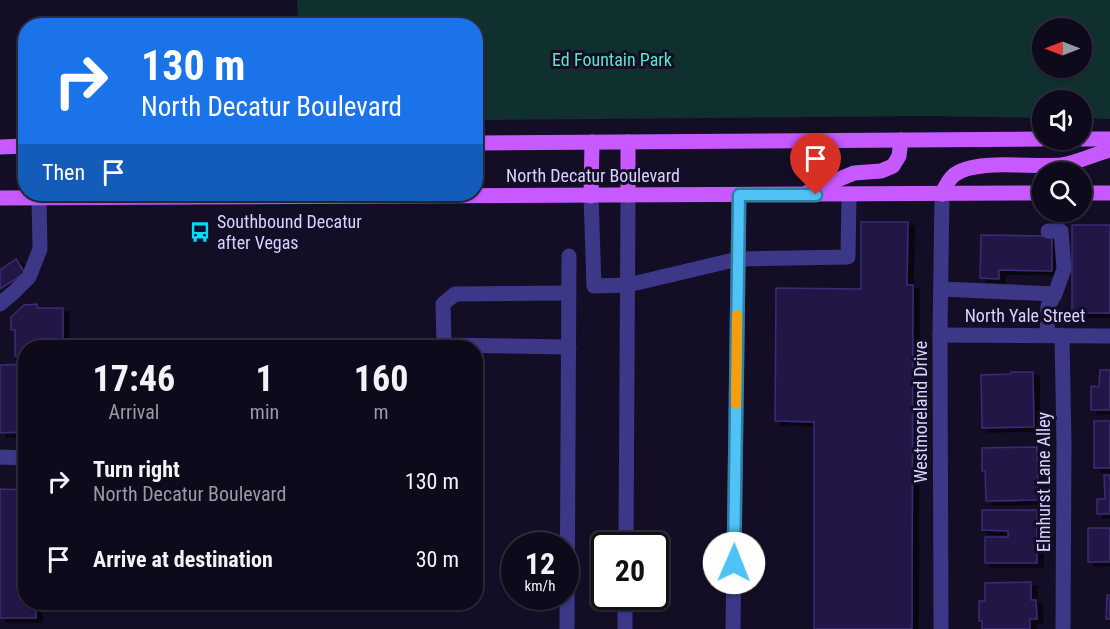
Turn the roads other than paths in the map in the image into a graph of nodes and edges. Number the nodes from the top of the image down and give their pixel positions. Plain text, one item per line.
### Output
1 (1032, 139) edge
2 (1092, 139) edge
3 (1110, 139) edge
4 (901, 140) junction
5 (592, 142) junction
6 (628, 142) junction
7 (483, 143) edge
8 (18, 146) edge
9 (0, 147) edge
10 (1110, 150) edge
11 (1032, 193) edge
12 (1092, 193) edge
13 (1110, 193) edge
14 (942, 194) junction
15 (628, 195) junction
16 (739, 195) junction
17 (800, 195) junction
18 (849, 195) junction
19 (483, 196) edge
20 (591, 196) junction
21 (0, 198) edge
22 (18, 198) edge
23 (39, 201) edge
24 (1048, 231) dead end
25 (569, 256) dead end
26 (738, 259) junction
27 (628, 285) junction
28 (940, 289) junction
29 (568, 293) junction
30 (1055, 294) junction
31 (0, 304) edge
32 (940, 335) junction
33 (1055, 335) junction
34 (1110, 336) edge
35 (444, 340) edge
36 (483, 346) edge
37 (568, 347) junction
38 (0, 458) edge
39 (18, 458) edge
40 (626, 532) edge
41 (625, 610) edge
42 (567, 629) edge
43 (625, 629) edge
44 (733, 629) edge
45 (941, 629) edge
46 (1063, 629) edge

1 - 4 main road, North Decatur Boulevard
2 - 3 main road
4 - 6 main road, North Decatur Boulevard
4 - 17 main road
5 - 6 main road, North Decatur Boulevard
5 - 7 main road, North Decatur Boulevard
5 - 20 main road
6 - 15 main road
8 - 9 main road
10 - 14 main road
11 - 14 main road, North Decatur Boulevard
12 - 13 main road
14 - 18 main road, North Decatur Boulevard
14 - 28 street, Westmoreland Drive
15 - 16 main road, North Decatur Boulevard
15 - 20 main road, North Decatur Boulevard
15 - 27 street
16 - 17 main road, North Decatur Boulevard
16 - 26 street
17 - 18 main road, North Decatur Boulevard
18 - 26 street
19 - 20 main road, North Decatur Boulevard
20 - 27 street
21 - 22 main road, North Decatur Boulevard
23 - 31 street
24 - 30 street, Elmhurst Lane Alley
25 - 29 street
26 - 27 street
26 - 44 street
27 - 40 street
28 - 30 street
28 - 32 street, Westmoreland Drive
29 - 35 street
29 - 37 street
30 - 33 street, Elmhurst Lane Alley
32 - 33 street, North Yale Street
32 - 45 street, Westmoreland Drive
33 - 34 street, North Yale Street
33 - 46 street, Elmhurst Lane Alley
36 - 37 street
37 - 42 street
38 - 39 street
41 - 43 street

